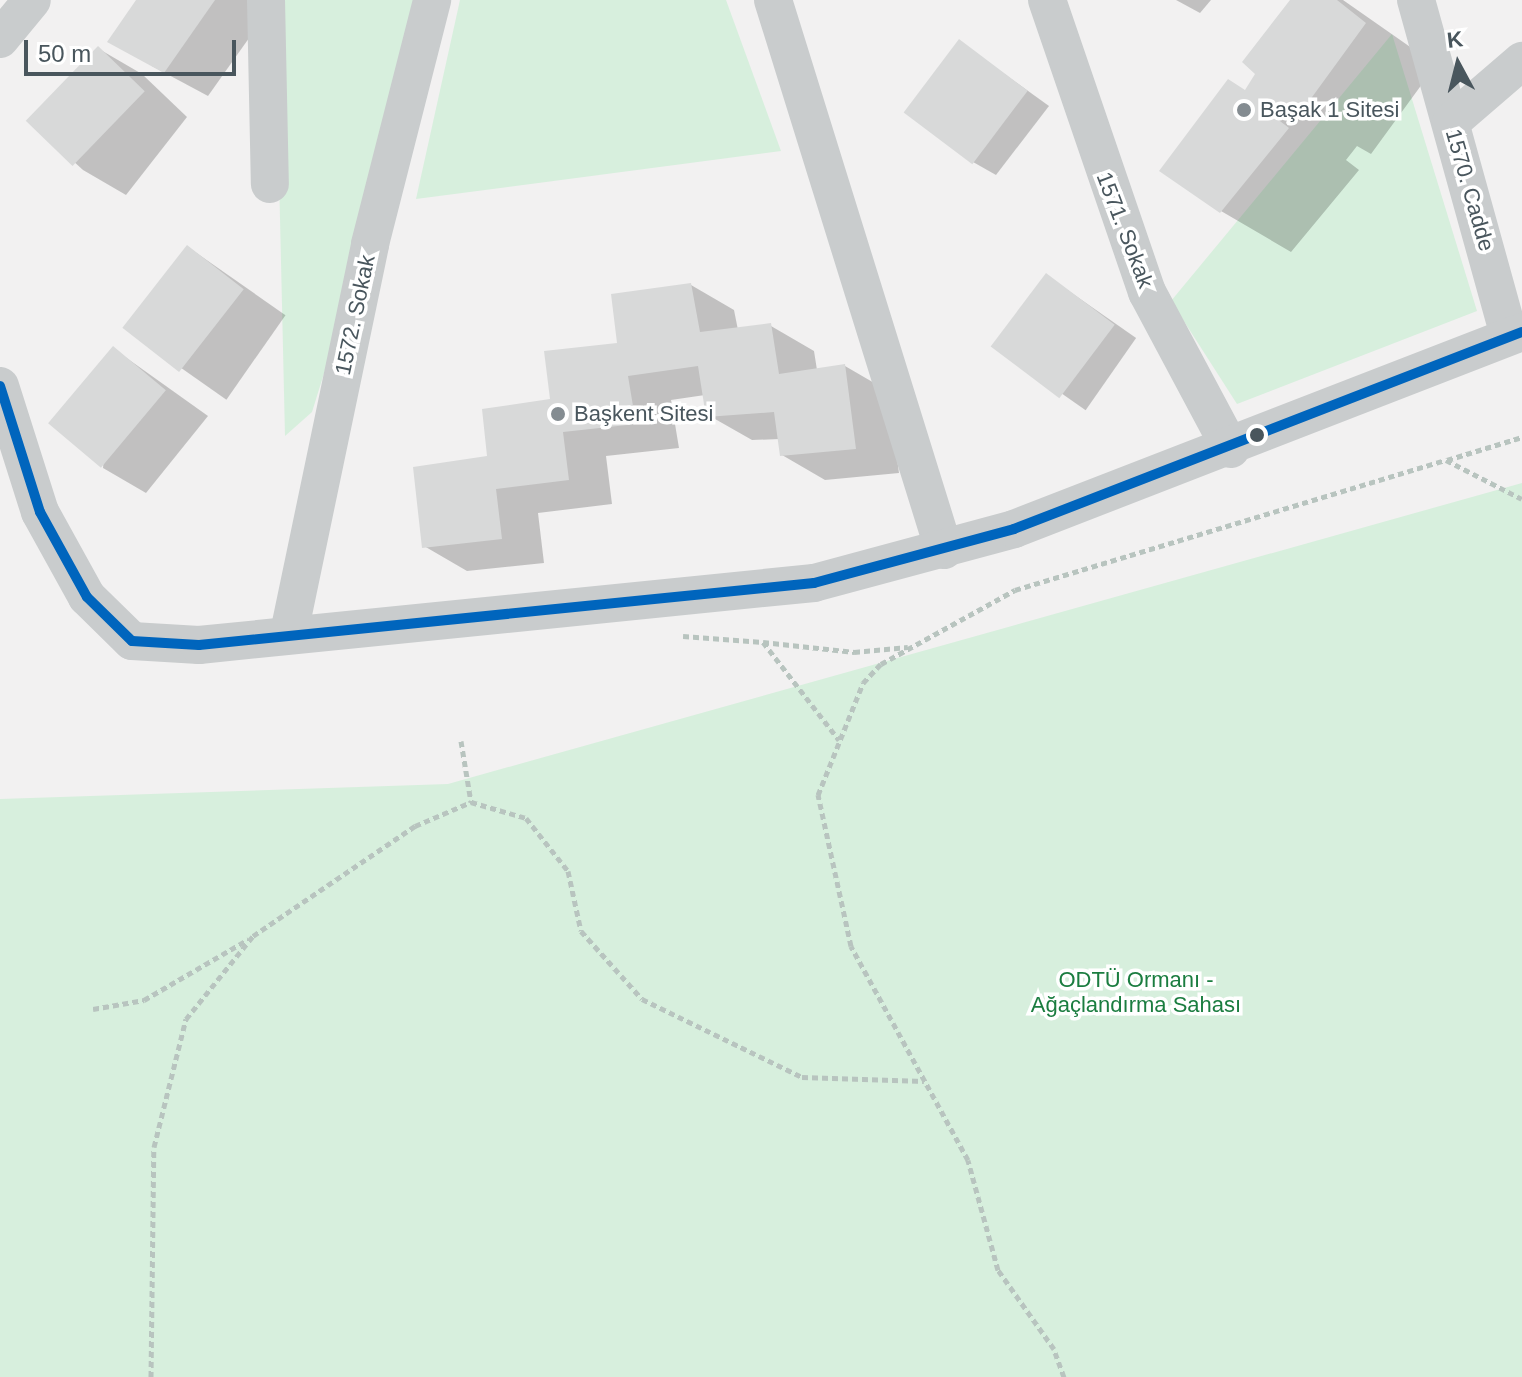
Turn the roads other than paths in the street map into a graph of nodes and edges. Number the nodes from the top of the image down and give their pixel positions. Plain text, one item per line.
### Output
1 (32, 0) edge
2 (266, 0) edge
3 (432, 0) edge
4 (773, 0) edge
5 (1047, 0) edge
6 (1416, 0) edge
7 (0, 39) edge
8 (1522, 61) edge
9 (1451, 122) junction
10 (270, 184) dead end
11 (1516, 333) edge
12 (0, 386) edge
13 (1231, 449) junction
14 (944, 550) junction
15 (289, 633) junction

1 - 7 street
2 - 10 street
3 - 15 street, 1572. Sokak
4 - 14 street
5 - 13 street, 1571. Sokak
6 - 9 street, 1570. Cadde
8 - 9 street
9 - 11 street, 1570. Cadde
11 - 13 street
12 - 15 street
13 - 14 street
14 - 15 street

